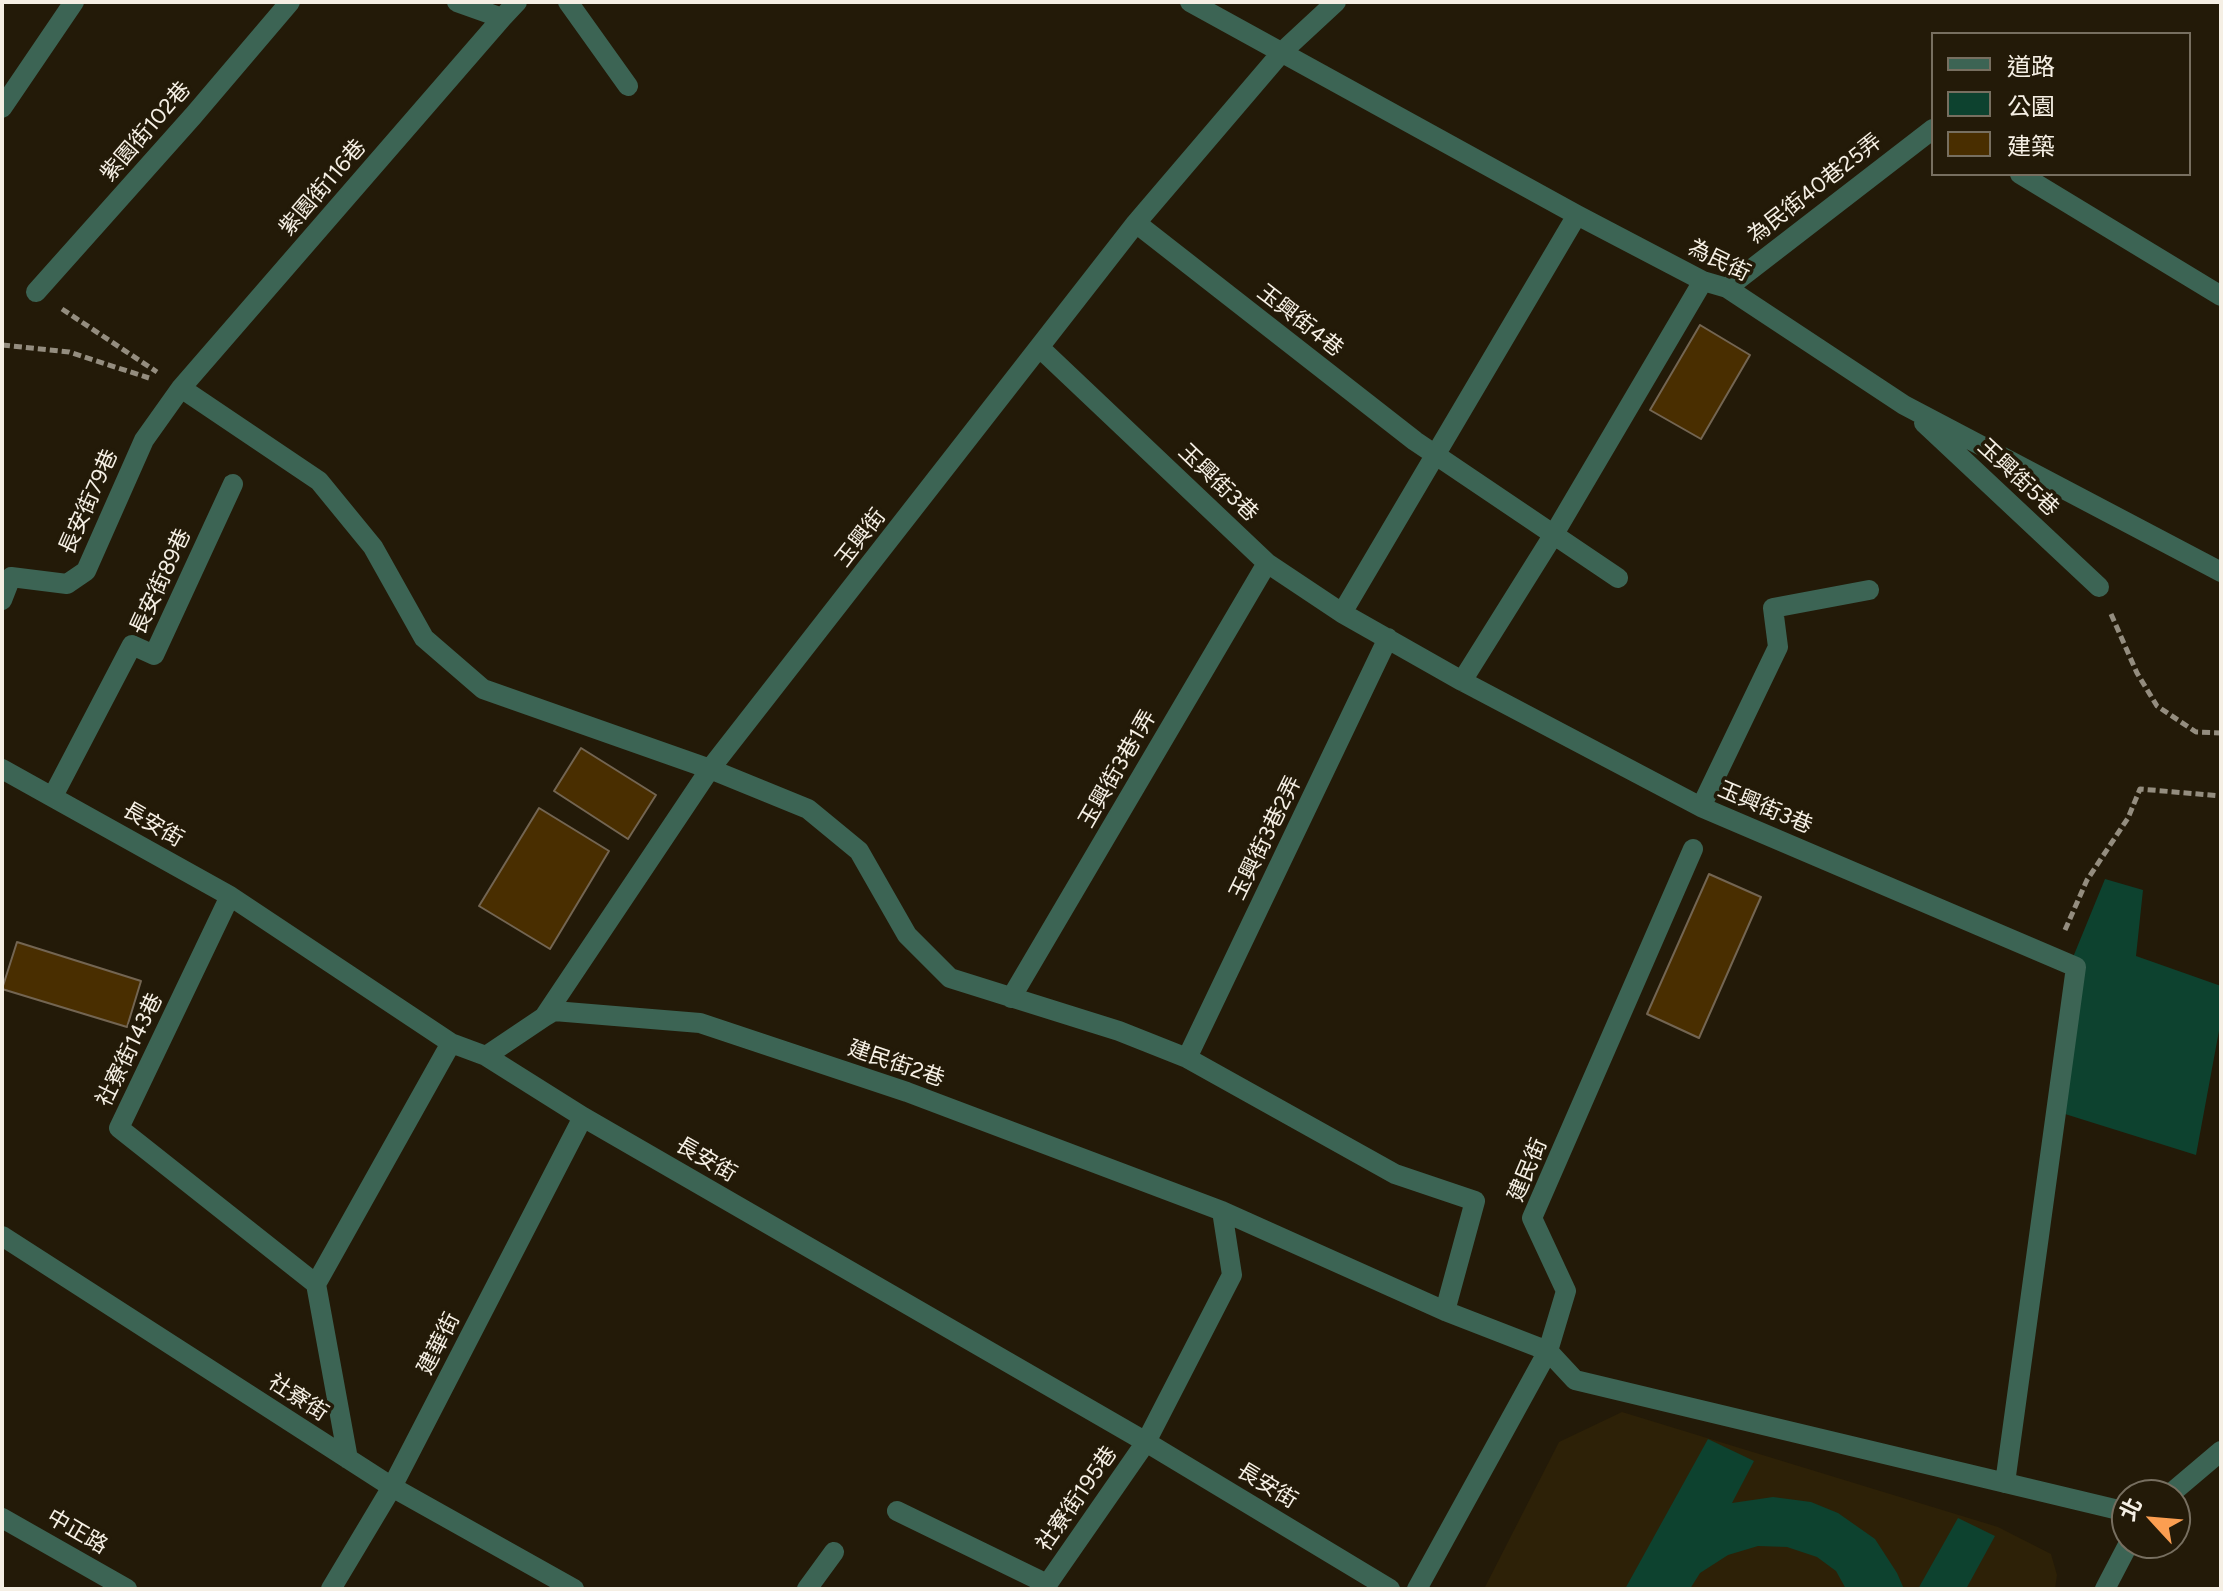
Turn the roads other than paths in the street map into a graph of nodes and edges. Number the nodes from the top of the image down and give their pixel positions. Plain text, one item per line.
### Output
1 (74, 2) edge
2 (290, 2) edge
3 (457, 2) edge
4 (517, 2) edge
5 (568, 2) edge
6 (1190, 2) edge
7 (1336, 2) edge
8 (502, 18) junction
9 (1282, 52) junction
10 (628, 86) dead end
11 (2, 108) edge
12 (1931, 131) edge
13 (2023, 176) edge
14 (1577, 215) junction
15 (1136, 223) junction
16 (1703, 281) junction
17 (1727, 288) junction
18 (36, 292) road end
19 (2221, 296) edge
20 (1040, 348) junction
21 (181, 388) junction
22 (1904, 405) junction
23 (1435, 456) junction
24 (233, 484) dead end
25 (1554, 534) junction
26 (1267, 563) junction
27 (2221, 572) edge
28 (7, 575) edge
29 (1618, 578) dead end
30 (2099, 587) road end
31 (1869, 590) dead end
32 (2, 600) edge
33 (1342, 613) junction
34 (1388, 638) junction
35 (1462, 681) junction
36 (2, 769) edge
37 (710, 769) junction
38 (53, 796) junction
39 (1701, 807) junction
40 (1693, 849) dead end
41 (230, 896) junction
42 (1011, 998) junction
43 (544, 1017) junction
44 (451, 1043) junction
45 (486, 1056) junction
46 (1187, 1058) junction
47 (583, 1117) junction
48 (1222, 1211) junction
49 (2, 1236) edge
50 (316, 1284) junction
51 (1445, 1311) junction
52 (1548, 1351) junction
53 (1146, 1442) junction
54 (2221, 1451) edge
55 (348, 1459) junction
56 (2188, 1479) edge
57 (2005, 1483) junction
58 (392, 1487) junction
59 (2111, 1508) edge
60 (897, 1511) dead end
61 (2, 1518) edge
62 (834, 1552) dead end
63 (2121, 1559) edge
64 (1045, 1586) edge
65 (127, 1589) edge
66 (331, 1589) edge
67 (574, 1589) edge
68 (807, 1589) edge
69 (1390, 1589) edge
70 (1417, 1589) edge
71 (2105, 1589) edge

1 - 11 street
2 - 18 street, 紫園街102巷
3 - 8 street
4 - 8 street, 紫園街116巷
5 - 10 street
6 - 9 street, 為民街
7 - 9 street, 玉興街
8 - 21 street, 紫園街116巷
9 - 14 street, 為民街
9 - 15 street, 玉興街
12 - 17 street, 為民街40巷25弄
13 - 19 street
14 - 16 street, 為民街
14 - 23 street
15 - 20 street, 玉興街
15 - 23 street, 玉興街4巷
16 - 17 street, 為民街
16 - 25 street
17 - 22 street, 為民街
20 - 26 street, 玉興街3巷
20 - 37 street, 玉興街
21 - 28 street, 長安街79巷
21 - 37 street
22 - 27 street, 為民街
22 - 30 street, 玉興街5巷
23 - 25 street, 玉興街4巷
23 - 33 street
24 - 38 street, 長安街89巷
25 - 29 street, 玉興街4巷
25 - 35 street
26 - 33 street, 玉興街3巷
26 - 42 street, 玉興街3巷1弄
28 - 32 street, 長安街79巷
31 - 39 street
33 - 34 street, 玉興街3巷
34 - 35 street, 玉興街3巷
34 - 46 street, 玉興街3巷2弄
35 - 39 street, 玉興街3巷
36 - 38 street, 長安街
37 - 42 street
37 - 43 street, 玉興街
38 - 41 street, 長安街
39 - 57 street, 玉興街3巷
40 - 52 street, 建民街
41 - 44 street, 長安街
41 - 50 street, 社寮街143巷
42 - 46 street
43 - 45 street, 玉興街
43 - 48 street, 建民街2巷
44 - 45 street, 長安街
44 - 50 street
45 - 47 street, 長安街
46 - 51 street
47 - 53 street, 長安街
47 - 58 street, 建華街
48 - 51 street, 建民街2巷
48 - 53 street, 社寮街195巷
49 - 55 street, 社寮街
50 - 55 street
51 - 52 street, 建民街2巷
52 - 57 street
52 - 70 street, 建民街
53 - 64 street, 社寮街195巷
53 - 69 street, 長安街
54 - 56 street
55 - 58 street, 社寮街
57 - 59 street
58 - 66 street, 建華街
58 - 67 street, 社寮街
60 - 64 street, 社寮街195巷
61 - 65 street, 中正路
62 - 68 street
63 - 71 street

